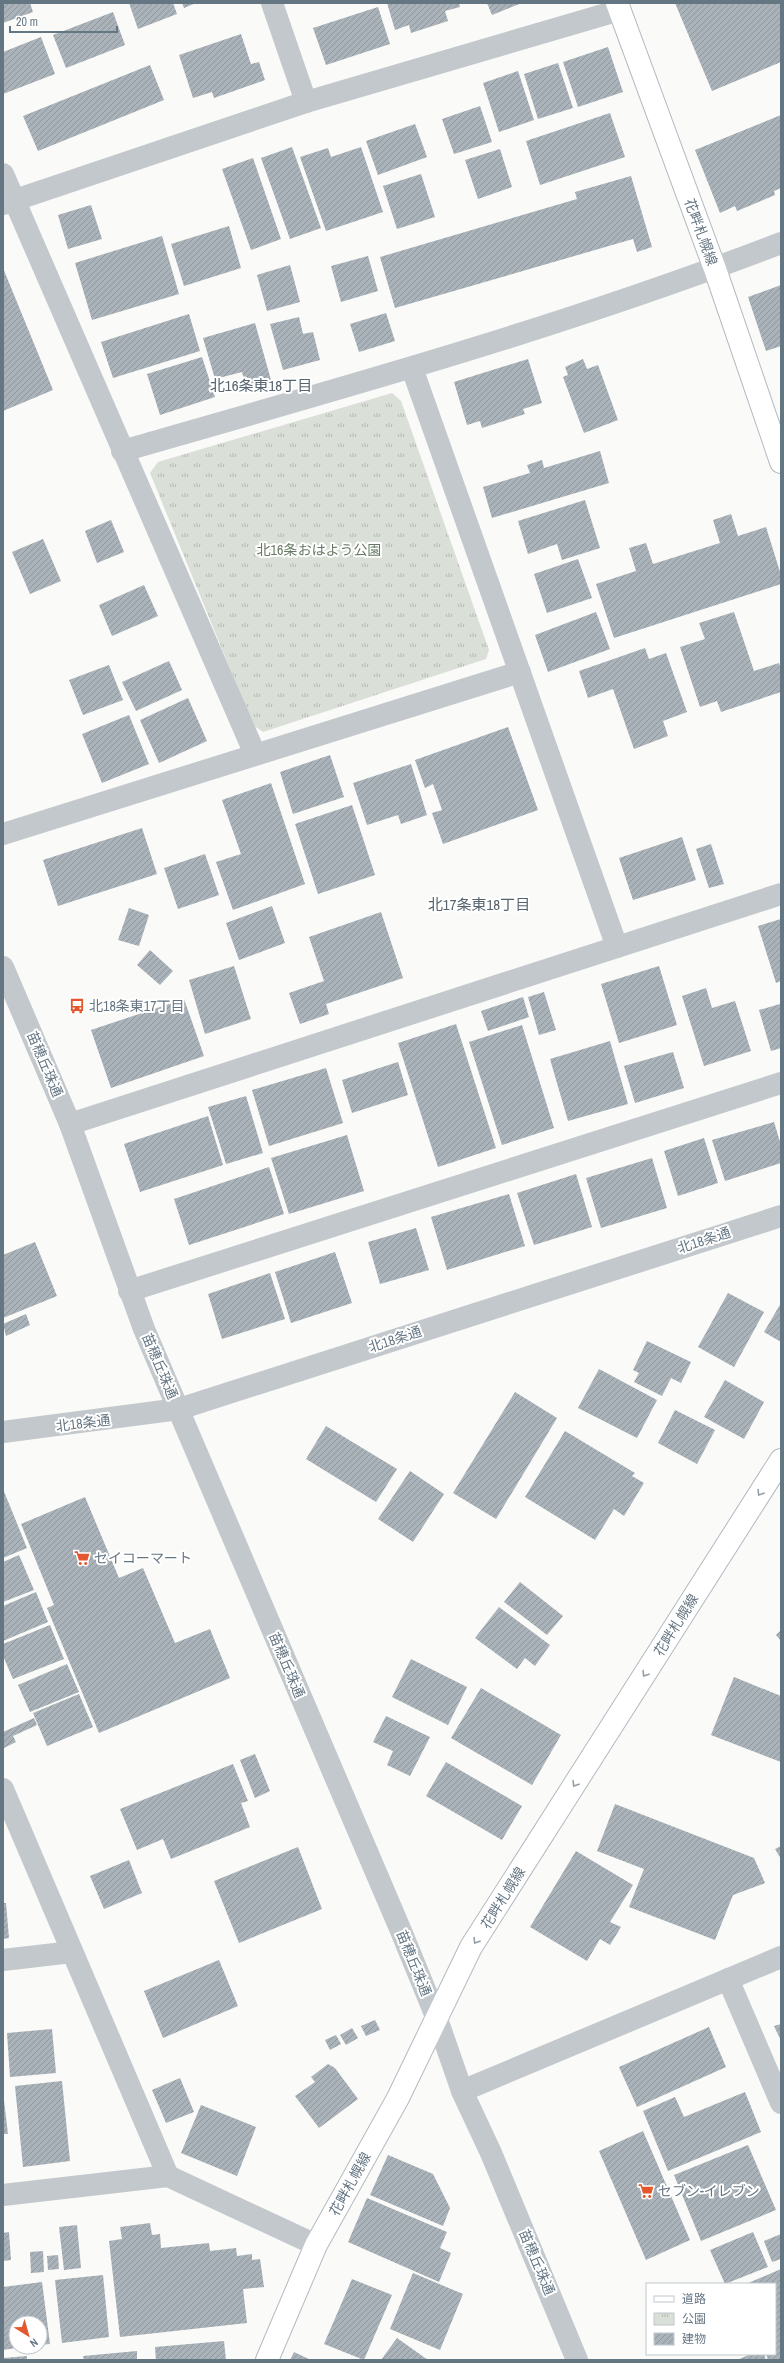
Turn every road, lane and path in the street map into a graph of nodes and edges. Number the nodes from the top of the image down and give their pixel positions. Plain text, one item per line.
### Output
1 (272, 3) edge
2 (619, 6) edge
3 (306, 102) junction
4 (3, 174) edge
5 (8, 202) edge
6 (781, 243) edge
7 (715, 269) junction
8 (412, 368) junction
9 (122, 452) junction
10 (781, 462) edge
11 (520, 672) junction
12 (255, 754) junction
13 (3, 834) edge
14 (781, 894) edge
15 (617, 947) junction
16 (3, 967) edge
17 (781, 1083) edge
18 (70, 1124) junction
19 (781, 1216) edge
20 (129, 1291) junction
21 (179, 1409) junction
22 (3, 1432) edge
23 (781, 1460) edge
24 (3, 1789) edge
25 (72, 1952) junction
26 (781, 1957) edge
27 (3, 1960) edge
28 (728, 1979) junction
29 (437, 2019) junction
30 (462, 2091) junction
31 (781, 2104) edge
32 (168, 2176) junction
33 (3, 2195) edge
34 (316, 2245) junction
35 (267, 2360) edge
36 (577, 2360) edge

1 - 3 street
2 - 3 street
2 - 7 main road, 花畔札幌線
3 - 5 street
4 - 5 street
5 - 9 street
6 - 7 street
7 - 8 street
7 - 10 main road, 花畔札幌線
8 - 9 street
8 - 11 street
9 - 12 street
11 - 12 street
11 - 15 street
12 - 13 street
14 - 15 street
15 - 18 street
16 - 18 street, 苗穂丘珠通
17 - 20 street
18 - 20 street, 苗穂丘珠通
19 - 21 street, 北18条通
20 - 21 street, 苗穂丘珠通
21 - 22 street, 北18条通
21 - 29 street, 苗穂丘珠通
23 -> 29 main road, 花畔札幌線
24 - 25 street
25 - 27 street
25 - 32 street
26 - 28 street
28 - 30 street
28 - 31 street
29 - 30 street, 苗穂丘珠通
29 - 34 main road, 花畔札幌線
30 - 36 street, 苗穂丘珠通
32 - 33 street
32 - 34 street
34 - 35 main road, 花畔札幌線

